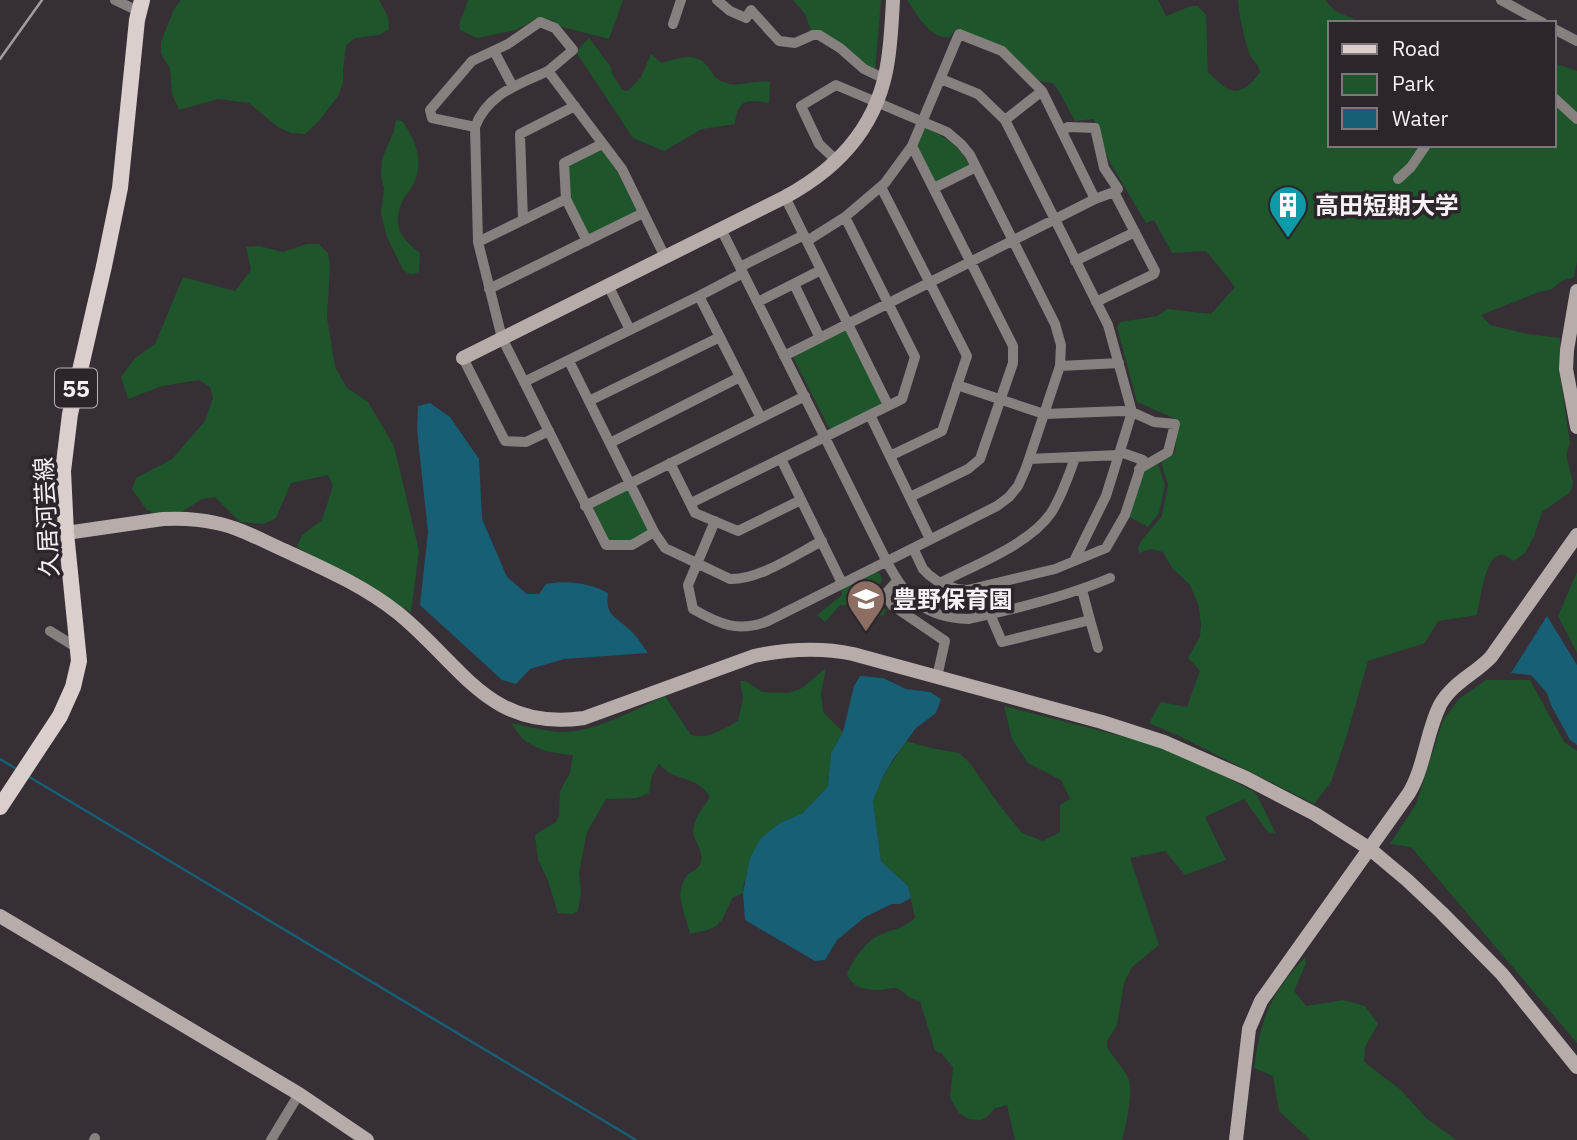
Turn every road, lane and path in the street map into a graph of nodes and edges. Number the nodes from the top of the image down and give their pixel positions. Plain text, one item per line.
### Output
1 (115, 0) edge
2 (681, 0) edge
3 (717, 0) edge
4 (893, 0) edge
5 (1501, 0) edge
6 (140, 6) edge
7 (1539, 21) edge
8 (673, 24) dead end
9 (1556, 30) edge
10 (1577, 41) edge
11 (494, 51) junction
12 (548, 71) junction
13 (885, 79) junction
14 (941, 79) junction
15 (513, 87) junction
16 (1042, 91) junction
17 (1556, 100) edge
18 (876, 103) junction
19 (575, 106) junction
20 (1577, 119) edge
21 (1005, 120) junction
22 (922, 121) junction
23 (475, 127) junction
24 (1062, 131) junction
25 (602, 144) junction
26 (912, 146) junction
27 (1425, 147) edge
28 (837, 161) junction
29 (976, 167) junction
30 (1398, 178) dead end
31 (881, 187) junction
32 (934, 188) junction
33 (1114, 192) junction
34 (785, 197) junction
35 (566, 199) junction
36 (1095, 199) junction
37 (643, 213) junction
38 (845, 217) junction
39 (523, 220) junction
40 (1055, 220) junction
41 (721, 229) junction
42 (1135, 232) junction
43 (805, 238) junction
44 (587, 241) junction
45 (478, 242) junction
46 (1012, 242) junction
47 (665, 257) junction
48 (1075, 261) junction
49 (971, 262) junction
50 (741, 270) junction
51 (821, 270) junction
52 (930, 282) junction
53 (794, 284) junction
54 (608, 285) junction
55 (489, 289) junction
56 (1577, 291) edge
57 (699, 296) junction
58 (758, 302) junction
59 (1096, 302) junction
60 (888, 303) junction
61 (847, 324) junction
62 (630, 330) junction
63 (720, 337) junction
64 (502, 338) junction
65 (820, 338) junction
66 (784, 356) junction
67 (463, 358) joint
68 (569, 361) junction
69 (1119, 363) junction
70 (1060, 366) junction
71 (740, 377) junction
72 (524, 383) junction
73 (957, 384) junction
74 (805, 396) junction
75 (1000, 399) junction
76 (589, 401) junction
77 (888, 405) junction
78 (1132, 412) junction
79 (1044, 414) junction
80 (870, 415) junction
81 (761, 418) junction
82 (1576, 418) edge
83 (549, 431) junction
84 (825, 437) junction
85 (610, 443) junction
86 (1119, 453) junction
87 (890, 456) junction
88 (1074, 458) junction
89 (781, 459) junction
90 (1030, 459) junction
91 (670, 463) junction
92 (1139, 469) junction
93 (630, 483) junction
94 (910, 497) junction
95 (801, 500) junction
96 (691, 503) junction
97 (585, 506) junction
98 (715, 521) junction
99 (66, 533) junction
100 (654, 533) junction
101 (1577, 535) edge
102 (930, 539) junction
103 (822, 541) junction
104 (913, 548) junction
105 (1074, 561) junction
106 (887, 562) junction
107 (697, 563) junction
108 (1110, 578) dead end
109 (897, 581) junction
110 (842, 583) junction
111 (940, 583) junction
112 (1082, 590) junction
113 (990, 614) junction
114 (1090, 620) junction
115 (50, 631) dead end
116 (1098, 648) dead end
117 (79, 649) junction
118 (937, 677) junction
119 (0, 807) edge
120 (1370, 849) junction
121 (0, 916) edge
122 (1577, 1068) edge
123 (299, 1094) junction
124 (271, 1140) edge
125 (367, 1140) edge
126 (1236, 1140) edge

1 - 6 street
2 - 8 street
3 - 13 street
4 - 13 street
5 - 7 street
6 - 99 main road, 久居河芸線 / 55
9 - 10 street
11 - 12 street
11 - 15 street
11 - 23 street
12 - 15 street
12 - 19 street
13 - 18 street
14 - 16 street
14 - 21 street
14 - 22 street
15 - 23 street
16 - 21 street
16 - 24 street
17 - 20 street
18 - 22 street
18 - 28 street
18 - 28 street
19 - 25 street
19 - 39 street
21 - 40 street
22 - 26 street
22 - 29 street
23 - 45 street
24 - 33 street
24 - 36 street
25 - 35 street
25 - 37 street
26 - 31 street
26 - 32 street
27 - 30 street
28 - 34 street
29 - 32 street
29 - 46 street
31 - 38 street
31 - 52 street
32 - 49 street
33 - 36 street
33 - 42 street
34 - 41 street
34 - 43 street
35 - 39 street
35 - 44 street
36 - 40 street
37 - 44 street
37 - 47 street
38 - 43 street
38 - 60 street
39 - 45 street
40 - 46 street
40 - 48 street
41 - 47 street
41 - 50 street
42 - 48 street
42 - 59 street
43 - 50 street
43 - 51 street
44 - 55 street
45 - 55 street
46 - 49 street
46 - 70 street
47 - 54 street
48 - 59 street
49 - 52 street
49 - 75 street
50 - 57 street
50 - 58 street
51 - 53 street
51 - 61 street
52 - 60 street
52 - 73 street
53 - 58 street
53 - 65 street
54 - 62 street
54 - 64 street
55 - 64 street
56 - 82 street
57 - 62 street
57 - 63 street
58 - 66 street
59 - 69 street
60 - 61 street
60 - 77 street
61 - 65 street
61 - 77 street
62 - 68 street
63 - 71 street
63 - 76 street
64 - 67 street
64 - 72 street
65 - 66 street
66 - 74 street
67 - 83 street
68 - 72 street
68 - 76 street
69 - 70 street
69 - 78 street
70 - 79 street
71 - 81 street
71 - 85 street
72 - 83 street
73 - 75 street
73 - 87 street
74 - 81 street
74 - 84 street
75 - 79 street
75 - 94 street
76 - 85 street
77 - 80 street
78 - 79 street
78 - 86 street
78 - 92 street
79 - 90 street
80 - 84 street
80 - 87 street
81 - 91 street
83 - 97 street
84 - 89 street
84 - 106 street
85 - 93 street
86 - 88 street
86 - 92 street
86 - 105 street
87 - 94 street
88 - 90 street
88 - 111 street
89 - 95 street
89 - 96 street
90 - 102 street
91 - 93 street
91 - 96 street
92 - 105 street
93 - 97 street
93 - 100 street
94 - 102 street
95 - 98 street
95 - 103 street
96 - 98 street
97 - 100 street
98 - 107 street
99 - 117 main road, 久居河芸線 / 55
99 - 118 street
100 - 107 street
101 - 120 street
102 - 104 street
103 - 107 street
103 - 110 street
104 - 106 street
104 - 111 street
105 - 111 street
106 - 109 street
106 - 110 street
107 - 110 street
108 - 112 street
109 - 113 street
109 - 118 street
112 - 113 street
112 - 114 street
113 - 114 street
114 - 116 street
115 - 117 street
117 - 119 main road, 久居河芸線 / 55
118 - 120 street
120 - 122 street
120 - 126 street
121 - 123 street
123 - 124 street
123 - 125 street

